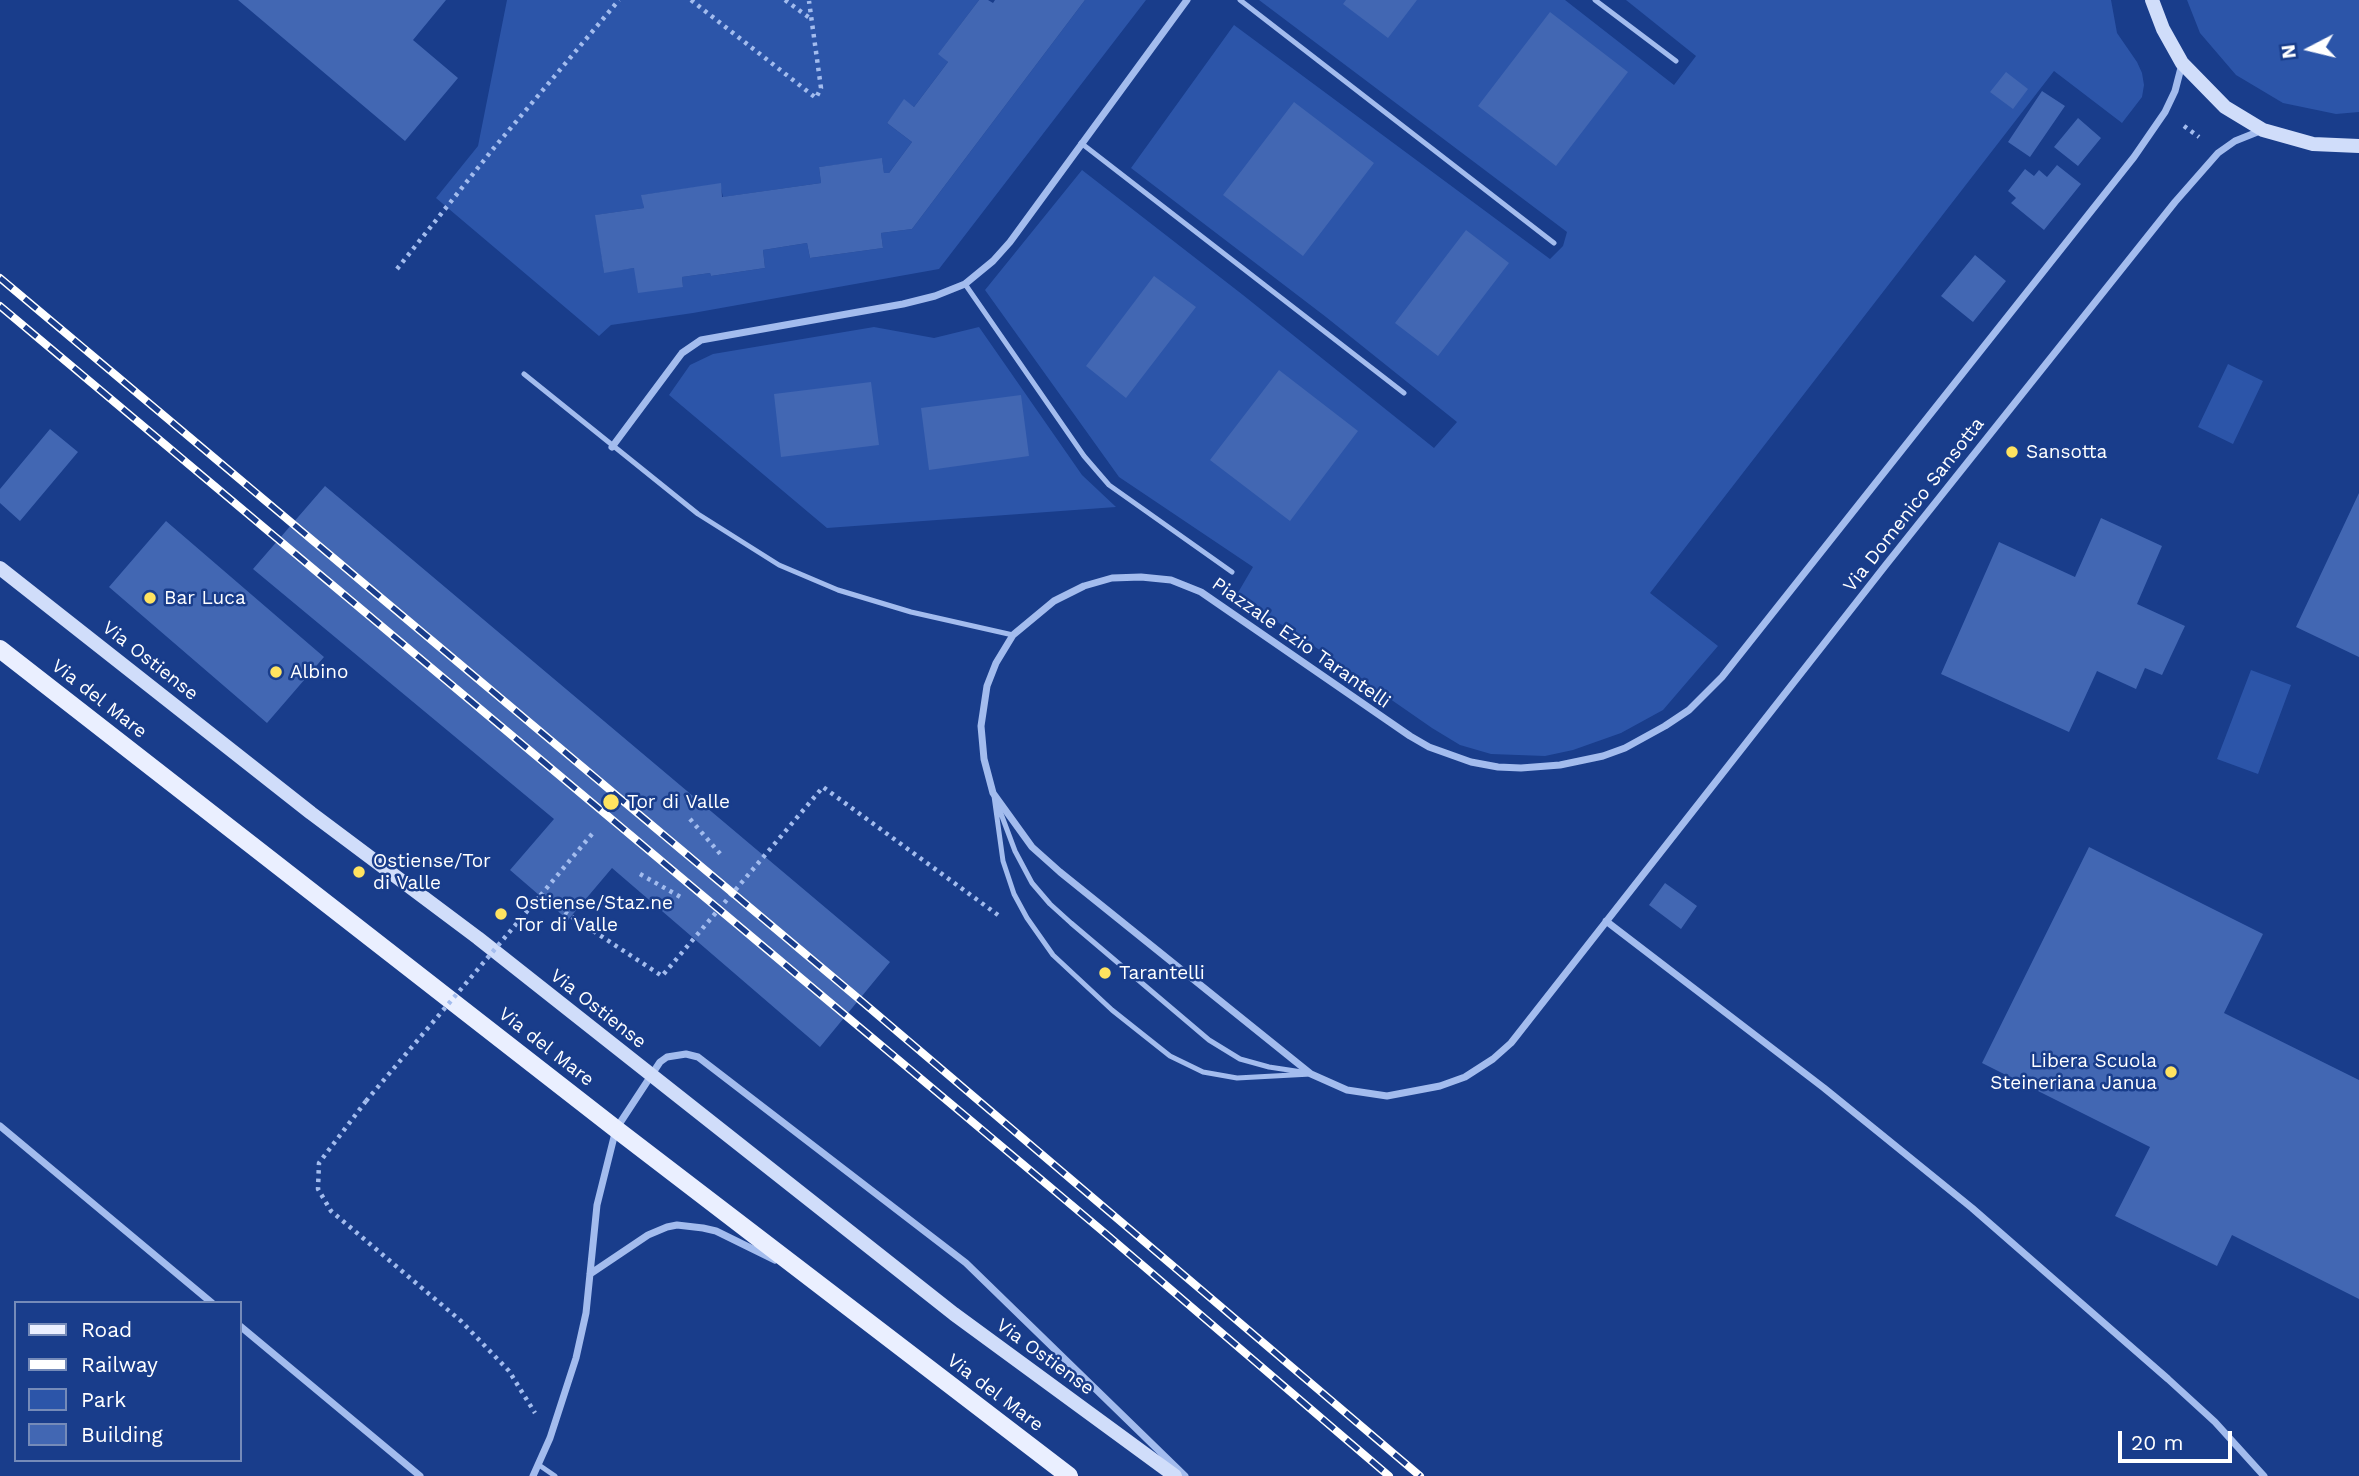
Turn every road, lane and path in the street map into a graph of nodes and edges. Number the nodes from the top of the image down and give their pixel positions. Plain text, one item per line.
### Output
1 (619, 0) edge
2 (691, 0) edge
3 (785, 0) edge
4 (1187, 0) edge
5 (1240, 0) edge
6 (1595, 0) edge
7 (2151, 0) edge
8 (809, 1) edge
9 (811, 19) junction
10 (1676, 61) dead end
11 (2182, 63) junction
12 (2181, 123) dead end
13 (2263, 130) junction
14 (2199, 137) dead end
15 (1081, 144) junction
16 (2359, 146) edge
17 (1554, 243) dead end
18 (397, 269) dead end
19 (965, 284) junction
20 (524, 374) dead end
21 (1404, 393) dead end
22 (612, 447) junction
23 (0, 568) edge
24 (1232, 572) dead end
25 (1013, 635) junction
26 (0, 649) edge
27 (993, 793) junction
28 (690, 819) dead end
29 (592, 834) dead end
30 (722, 856) dead end
31 (640, 874) dead end
32 (540, 896) junction
33 (684, 899) dead end
34 (1606, 921) junction
35 (1009, 923) dead end
36 (1311, 1074) junction
37 (651, 1075) junction
38 (0, 1126) edge
39 (616, 1129) junction
40 (590, 1274) junction
41 (806, 1274) junction
42 (210, 1301) edge
43 (242, 1328) edge
44 (550, 1437) junction
45 (539, 1465) junction
46 (420, 1476) edge
47 (533, 1476) edge
48 (555, 1476) edge
49 (1069, 1476) edge
50 (1174, 1476) edge
51 (1185, 1476) edge
52 (2264, 1476) edge

1 - 18 path
2 - 9 path
3 - 9 path
4 - 15 street
5 - 17 lane
6 - 10 lane
7 - 11 main road
8 - 9 path
11 - 13 main road
11 - 25 street, Piazzale Ezio Tarantelli
12 - 14 path
13 - 16 main road
13 - 34 street, Via Domenico Sansotta
15 - 19 street
15 - 21 lane
19 - 22 street
19 - 24 lane
20 - 22 lane
22 - 25 lane
23 - 37 main road, Via Ostiense
25 - 27 street, Piazzale Ezio Tarantelli
26 - 39 main road, Via del Mare
27 - 36 street, Piazzale Ezio Tarantelli
27 - 36 lane
27 - 36 lane
28 - 30 path
29 - 32 path
31 - 33 path
32 - 35 path
32 - 44 path, bridge
34 - 36 street, Piazzale Ezio Tarantelli
34 - 52 street
37 - 39 street
37 - 50 main road, Via Ostiense
37 - 51 street
38 - 42 street
39 - 40 street
39 - 41 main road, Via del Mare
40 - 41 street
40 - 44 street
41 - 49 main road, Via del Mare
43 - 46 street
44 - 45 street
45 - 47 street
45 - 48 lane

